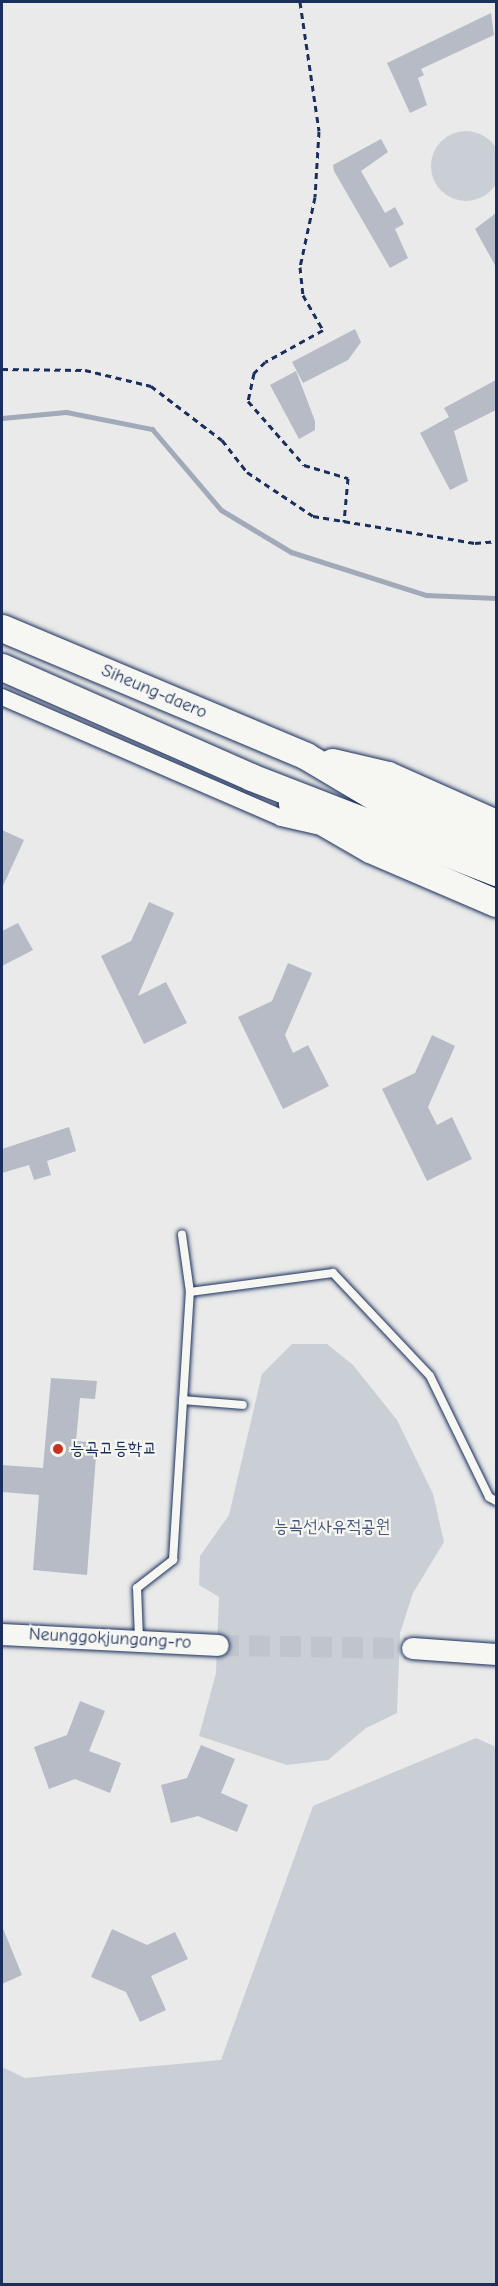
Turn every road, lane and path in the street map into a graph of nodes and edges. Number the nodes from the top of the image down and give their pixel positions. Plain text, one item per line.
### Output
1 (300, 2) edge
2 (2, 369) edge
3 (344, 522) junction
4 (496, 541) edge
5 (2, 628) edge
6 (8, 671) edge
7 (2, 697) edge
8 (306, 756) junction
9 (251, 777) junction
10 (496, 823) edge
11 (329, 828) junction
12 (496, 848) edge
13 (496, 872) edge
14 (496, 903) edge
15 (182, 1235) dead end
16 (190, 1292) junction
17 (183, 1400) junction
18 (243, 1405) dead end
19 (496, 1501) edge
20 (2, 1634) edge
21 (139, 1641) junction
22 (218, 1645) tunnel mouth
23 (412, 1648) tunnel mouth
24 (496, 1653) edge

1 - 3 path
2 - 3 path
3 - 4 path
5 - 8 main road, Siheung-daero
6 - 9 main road
7 - 11 street
8 - 10 main road, Siheung-daero
8 - 12 main road, Siheung-daero
9 - 11 main road
9 - 13 main road
11 - 14 main road
15 - 16 lane
16 - 17 lane
16 - 19 lane
17 - 18 lane
17 - 21 lane
20 - 21 street, Neunggokjungang-ro
21 - 22 street, Neunggokjungang-ro
23 - 24 street

